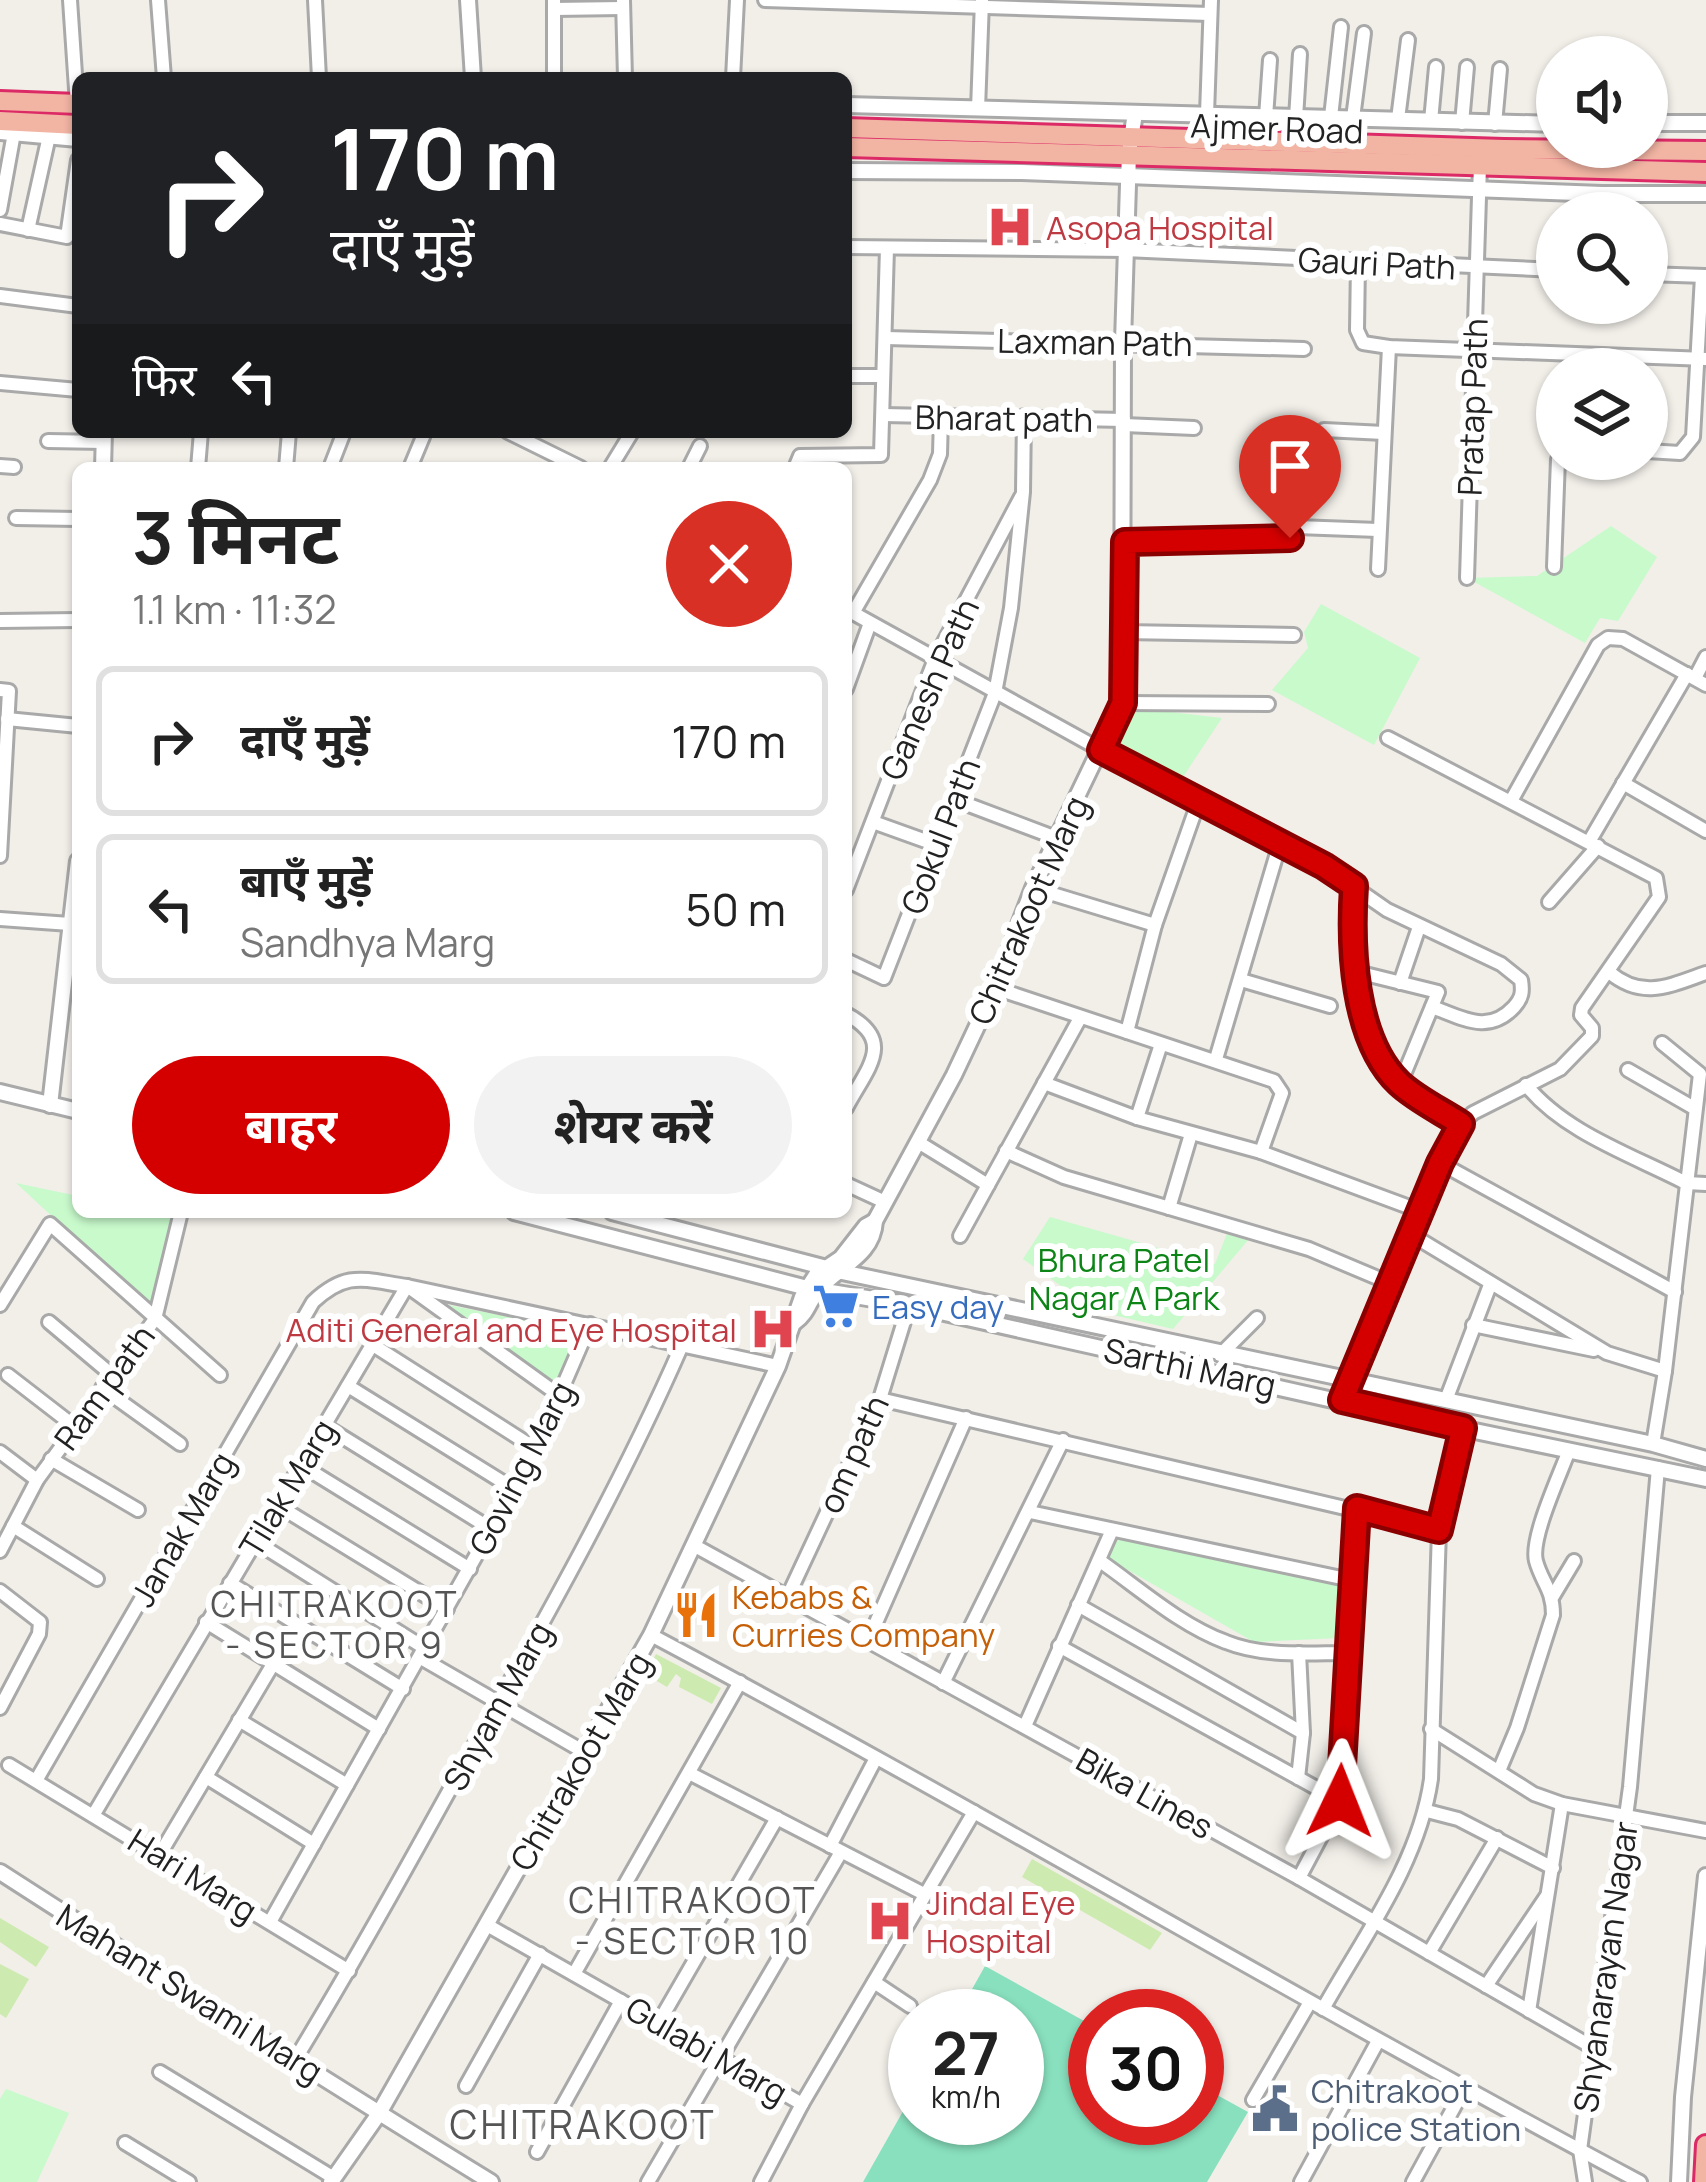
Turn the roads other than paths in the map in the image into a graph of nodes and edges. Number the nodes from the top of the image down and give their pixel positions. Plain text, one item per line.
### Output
1 (70, 0) edge
2 (158, 0) edge
3 (315, 0) edge
4 (468, 0) edge
5 (737, 0) edge
6 (765, 0) edge
7 (812, 2) edge
8 (890, 2) edge
9 (982, 3) edge
10 (623, 4) edge
11 (554, 5) edge
12 (1071, 5) edge
13 (1140, 6) edge
14 (1211, 7) edge
15 (1341, 27) dead end
16 (1364, 33) dead end
17 (1408, 40) dead end
18 (1300, 54) dead end
19 (1270, 61) dead end
20 (1436, 67) dead end
21 (1467, 67) dead end
22 (1500, 69) dead end
23 (76, 72) edge
24 (164, 72) edge
25 (319, 72) edge
26 (473, 72) edge
27 (554, 72) edge
28 (625, 72) edge
29 (733, 72) edge
30 (0, 101) edge
31 (72, 104) edge
32 (852, 106) edge
33 (978, 109) junction
34 (1135, 112) junction
35 (1207, 114) junction
36 (1266, 116) junction
37 (1331, 117) junction
38 (1296, 118) junction
39 (1353, 118) junction
40 (1398, 119) junction
41 (1431, 121) junction
42 (1462, 123) junction
43 (1706, 123) edge
44 (1495, 124) junction
45 (1536, 124) edge
46 (1668, 124) edge
47 (72, 125) edge
48 (852, 128) edge
49 (5, 129) edge
50 (49, 136) junction
51 (72, 138) edge
52 (1206, 140) junction
53 (1130, 145) junction
54 (852, 147) edge
55 (1706, 151) edge
56 (1480, 165) junction
57 (852, 171) edge
58 (1706, 172) edge
59 (1128, 176) junction
60 (1478, 188) junction
61 (1706, 194) edge
62 (72, 202) edge
63 (0, 210) edge
64 (0, 224) edge
65 (28, 230) junction
66 (852, 247) edge
67 (887, 248) junction
68 (1125, 250) junction
69 (1358, 262) junction
70 (1476, 267) junction
71 (1536, 269) edge
72 (1668, 275) edge
73 (1704, 276) edge
74 (0, 296) edge
75 (72, 305) edge
76 (886, 338) junction
77 (1123, 342) junction
78 (1389, 347) junction
79 (1304, 349) dead end
80 (1474, 351) junction
81 (1536, 359) edge
82 (1702, 359) edge
83 (1668, 360) edge
84 (852, 376) edge
85 (884, 376) junction
86 (0, 383) edge
87 (72, 389) edge
88 (884, 416) junction
89 (1024, 416) junction
90 (941, 417) junction
91 (1124, 423) junction
92 (1194, 428) dead end
93 (1324, 430) dead end
94 (1384, 433) junction
95 (90, 438) edge
96 (520, 438) edge
97 (48, 441) dead end
98 (700, 446) dead end
99 (1668, 452) edge
100 (569, 462) edge
101 (692, 462) edge
102 (798, 462) edge
103 (1557, 480) edge
104 (1023, 492) junction
105 (16, 518) dead end
106 (72, 519) edge
107 (1378, 530) junction
108 (1125, 542) junction
109 (1554, 567) dead end
110 (1378, 569) dead end
111 (1467, 578) dead end
112 (852, 608) edge
113 (852, 612) edge
114 (72, 620) edge
115 (0, 621) edge
116 (870, 623) junction
117 (1124, 632) junction
118 (1294, 635) dead end
119 (1706, 656) edge
120 (935, 659) junction
121 (852, 672) edge
122 (1696, 679) edge
123 (0, 690) edge
124 (995, 693) junction
125 (1123, 703) junction
126 (1268, 704) dead end
127 (7, 719) junction
128 (72, 725) edge
129 (1388, 738) dead end
130 (1101, 750) junction
131 (1623, 783) junction
132 (953, 799) junction
133 (1199, 800) junction
134 (1511, 801) junction
135 (872, 822) junction
136 (1706, 831) edge
137 (1059, 839) junction
138 (1280, 843) junction
139 (1594, 844) junction
140 (937, 845) junction
141 (0, 856) edge
142 (852, 864) edge
143 (1354, 886) junction
144 (1034, 889) junction
145 (1549, 902) dead end
146 (72, 908) edge
147 (0, 919) edge
148 (70, 924) junction
149 (1155, 925) junction
150 (1419, 927) junction
151 (852, 963) edge
152 (1358, 972) junction
153 (1610, 972) junction
154 (1706, 973) edge
155 (1241, 980) junction
156 (1400, 982) junction
157 (995, 988) junction
158 (1330, 1006) dead end
159 (1432, 1007) junction
160 (852, 1017) edge
161 (1080, 1018) junction
162 (1127, 1032) junction
163 (1662, 1043) dead end
164 (1161, 1045) junction
165 (1216, 1059) junction
166 (1628, 1070) dead end
167 (1044, 1083) junction
168 (1400, 1084) junction
169 (1526, 1085) junction
170 (0, 1092) edge
171 (852, 1097) edge
172 (50, 1105) junction
173 (1694, 1108) junction
174 (72, 1110) edge
175 (1137, 1118) junction
176 (1461, 1124) junction
177 (1191, 1134) junction
178 (918, 1142) junction
179 (1006, 1151) junction
180 (1261, 1153) junction
181 (1440, 1163) junction
182 (1686, 1183) junction
183 (1706, 1184) edge
184 (988, 1185) junction
185 (852, 1187) edge
186 (885, 1202) junction
187 (1169, 1208) junction
188 (1420, 1210) junction
189 (180, 1218) edge
190 (538, 1218) edge
191 (640, 1218) edge
192 (645, 1219) junction
193 (1412, 1235) junction
194 (959, 1236) dead end
195 (636, 1242) junction
196 (834, 1270) junction
197 (1392, 1284) junction
198 (1490, 1285) junction
199 (407, 1286) junction
200 (813, 1289) junction
201 (1675, 1292) junction
202 (0, 1306) edge
203 (909, 1306) junction
204 (1257, 1318) dead end
205 (155, 1319) junction
206 (49, 1322) dead end
207 (590, 1324) junction
208 (1473, 1325) junction
209 (373, 1345) junction
210 (682, 1345) junction
211 (1606, 1352) junction
212 (1220, 1354) junction
213 (778, 1366) junction
214 (1665, 1371) junction
215 (8, 1375) dead end
216 (112, 1375) junction
217 (220, 1375) dead end
218 (1347, 1382) junction
219 (348, 1386) junction
220 (102, 1388) junction
221 (560, 1396) junction
222 (880, 1399) junction
223 (1342, 1400) junction
224 (1446, 1400) junction
225 (966, 1418) junction
226 (74, 1426) junction
227 (325, 1426) junction
228 (1463, 1428) junction
229 (1063, 1440) junction
230 (180, 1444) dead end
231 (1652, 1444) junction
232 (536, 1449) junction
233 (1569, 1450) junction
234 (0, 1452) edge
235 (1706, 1459) edge
236 (51, 1460) junction
237 (301, 1465) junction
238 (1658, 1468) junction
239 (1706, 1479) edge
240 (37, 1480) junction
241 (514, 1489) junction
242 (277, 1505) junction
243 (1357, 1508) junction
244 (138, 1510) dead end
245 (1030, 1512) junction
246 (13, 1526) junction
247 (491, 1529) junction
248 (1112, 1530) junction
249 (1439, 1530) junction
250 (256, 1542) junction
251 (695, 1546) junction
252 (0, 1551) edge
253 (1100, 1561) junction
254 (1574, 1561) dead end
255 (470, 1568) junction
256 (97, 1579) dead end
257 (1351, 1580) junction
258 (230, 1583) junction
259 (0, 1591) edge
260 (1553, 1597) junction
261 (788, 1598) junction
262 (1078, 1605) junction
263 (447, 1609) junction
264 (206, 1622) junction
265 (652, 1635) junction
266 (867, 1643) junction
267 (1059, 1646) junction
268 (1299, 1653) junction
269 (1346, 1653) junction
270 (423, 1654) junction
271 (273, 1664) junction
272 (740, 1682) junction
273 (943, 1683) junction
274 (403, 1689) junction
275 (499, 1702) junction
276 (0, 1708) edge
277 (239, 1720) junction
278 (1024, 1726) junction
279 (380, 1729) junction
280 (1431, 1729) junction
281 (1303, 1733) junction
282 (586, 1753) junction
283 (876, 1758) junction
284 (9, 1765) dead end
285 (1499, 1771) junction
286 (689, 1773) junction
287 (206, 1777) junction
288 (1298, 1778) junction
289 (37, 1779) junction
290 (347, 1785) junction
291 (1340, 1801) junction
292 (1562, 1804) junction
293 (1427, 1810) junction
294 (974, 1812) junction
295 (94, 1814) junction
296 (1626, 1816) junction
297 (777, 1818) junction
298 (1706, 1831) edge
299 (1497, 1838) junction
300 (314, 1844) junction
301 (836, 1849) junction
302 (160, 1854) junction
303 (1553, 1868) junction
304 (0, 1873) edge
305 (1706, 1876) edge
306 (1299, 1878) junction
307 (923, 1894) junction
308 (1549, 1894) junction
309 (270, 1922) junction
310 (1373, 1922) junction
311 (487, 1925) junction
312 (1429, 1953) junction
313 (540, 1954) junction
314 (349, 1971) junction
315 (574, 1973) junction
316 (874, 1982) junction
317 (1486, 1986) junction
318 (888, 1991) edge
319 (621, 2001) junction
320 (1316, 2006) junction
321 (1529, 2011) junction
322 (659, 2022) junction
323 (1378, 2041) junction
324 (1592, 2047) junction
325 (719, 2056) junction
326 (296, 2058) junction
327 (160, 2072) dead end
328 (466, 2086) dead end
329 (1465, 2087) junction
330 (1253, 2100) dead end
331 (802, 2104) junction
332 (378, 2115) junction
333 (125, 2143) dead end
334 (1706, 2145) edge
335 (1580, 2150) junction
336 (537, 2152) dead end
337 (332, 2180) edge
338 (1417, 2180) edge
339 (1584, 2180) edge
340 (189, 2182) edge
341 (491, 2182) edge
342 (648, 2182) edge
343 (761, 2182) edge
344 (1301, 2182) edge
345 (1640, 2182) edge
346 (1679, 2182) edge
347 (1704, 2182) edge

1 - 23 street
2 - 24 street
3 - 25 street
4 - 26 street
5 - 29 street
6 - 7 street
7 - 8 street
8 - 9 street
9 - 12 street
9 - 33 street
10 - 11 street
10 - 28 street
11 - 27 street
12 - 13 street
13 - 14 street
14 - 35 street
15 - 37 street
16 - 39 street
17 - 40 street
18 - 38 street
19 - 36 street
20 - 41 street
21 - 42 street
22 - 44 street
30 - 31 highway
32 - 33 street
33 - 34 street
34 - 35 street
34 - 53 street, Chitrakoot Marg
35 - 36 street
35 - 52 street
36 - 38 street
37 - 38 street
37 - 39 street
39 - 40 street
40 - 41 street
41 - 42 street
42 - 44 street
43 - 46 street
44 - 45 street
47 - 49 highway
48 - 53 highway, Ajmer Road
49 - 50 street
49 - 63 street
50 - 51 street
50 - 65 street
52 - 53 highway, Ajmer Road
52 - 55 highway, Ajmer Road
53 - 54 highway, Ajmer Road
53 - 56 highway, Ajmer Road
53 - 59 street, Chitrakoot Marg
56 - 58 highway, Ajmer Road
56 - 60 street, Pratap Path
57 - 59 street
59 - 60 street
59 - 68 street, Chitrakoot Marg
60 - 61 street
60 - 70 street, Pratap Path
62 - 65 street
64 - 65 street
66 - 67 street
67 - 68 street
67 - 76 street
68 - 69 street, Gauri Path
68 - 77 street, Chitrakoot Marg
69 - 70 street, Gauri Path
69 - 78 street
70 - 71 street, Gauri Path
70 - 80 street, Pratap Path
72 - 73 street
73 - 82 street
74 - 75 street
76 - 77 street, Laxman Path
76 - 85 street
77 - 79 street, Laxman Path
77 - 91 street, Chitrakoot Marg
78 - 80 street
78 - 94 street
80 - 81 street
80 - 111 street, Pratap Path
82 - 83 street
82 - 99 street
84 - 85 street
85 - 88 street
86 - 87 street
88 - 90 street, Bharat path
88 - 102 street
89 - 90 street, Bharat path
89 - 91 street, Bharat path
89 - 104 street, Gokul Path
90 - 112 street
91 - 92 street, Bharat path
91 - 108 street, Chitrakoot Marg
93 - 94 street
94 - 107 street
95 - 97 street
96 - 100 street
98 - 101 street
103 - 109 street
104 - 120 street, Ganesh Path
104 - 124 street, Gokul Path
105 - 106 street
107 - 108 street
107 - 110 street
108 - 117 street, Chitrakoot Marg
113 - 116 street
114 - 115 street
116 - 120 street
116 - 121 street
117 - 118 street
117 - 125 street, Chitrakoot Marg
119 - 122 street
120 - 124 street
120 - 135 street, Ganesh Path
122 - 131 street
122 - 134 street
123 - 127 street
124 - 130 street
124 - 132 street, Gokul Path
125 - 126 street
125 - 130 street, Chitrakoot Marg
127 - 128 street
127 - 141 street
129 - 134 street
130 - 133 street
130 - 137 street, Chitrakoot Marg
131 - 136 street
131 - 139 street
132 - 137 street
132 - 140 street, Gokul Path
133 - 138 street
133 - 149 street
134 - 139 street
135 - 140 street
135 - 142 street, Ganesh Path
137 - 144 street, Chitrakoot Marg
138 - 143 street
138 - 155 street
139 - 145 street
139 - 153 street
140 - 151 street, Gokul Path
143 - 150 street
143 - 152 street
144 - 149 street
144 - 157 street, Chitrakoot Marg
146 - 148 street
147 - 148 street
148 - 172 street
149 - 162 street
150 - 156 street
150 - 159 street
152 - 156 street
152 - 168 street
153 - 154 street
153 - 169 street
155 - 158 street
155 - 165 street
156 - 159 street
157 - 161 street
157 - 178 street, Chitrakoot Marg
159 - 168 street
160 - 171 street
161 - 162 street
161 - 167 street
162 - 164 street
163 - 173 street
164 - 165 street
164 - 175 street
165 - 180 street
166 - 173 street
167 - 175 street
167 - 179 street
168 - 176 street
169 - 176 street
169 - 182 street
170 - 172 street
172 - 174 street
173 - 182 street
175 - 177 street
176 - 181 street
177 - 180 street
177 - 187 street
178 - 184 street
178 - 186 street, Chitrakoot Marg
179 - 184 street
179 - 187 street
180 - 188 street
181 - 188 street
181 - 201 street
182 - 183 street
182 - 201 street
184 - 194 street
185 - 186 street
186 - 196 street, Chitrakoot Marg
187 - 197 street
188 - 193 street
189 - 205 street, Ram path
190 - 195 street, Sarthi Marg
191 - 192 street, Sarthi Marg
192 - 195 street
192 - 196 street, Sarthi Marg
193 - 197 street
193 - 198 street
195 - 200 street, Sarthi Marg
196 - 200 street, Chitrakoot Marg
196 - 212 street, Sarthi Marg
197 - 218 street
198 - 208 street
198 - 211 street
199 - 207 street
199 - 209 street, Tilak Marg
199 - 221 street
199 - 289 street, Janak Marg
200 - 203 street, Sarthi Marg
200 - 213 street, Chitrakoot Marg
201 - 214 street
202 - 205 street
203 - 222 street, om path
203 - 223 street, Sarthi Marg
204 - 212 street
205 - 216 street, Ram path
205 - 217 street
206 - 216 street
207 - 210 street
207 - 221 street, Goving Marg
208 - 211 street
208 - 224 street
209 - 219 street, Tilak Marg
209 - 232 street
210 - 213 street
210 - 275 street, Shyam Marg
211 - 214 street
212 - 218 street, Sarthi Marg
213 - 251 street, Chitrakoot Marg
214 - 231 street
215 - 226 street
216 - 220 street, Ram path
218 - 223 street
218 - 224 street, Sarthi Marg
219 - 227 street, Tilak Marg
219 - 241 street
220 - 226 street, Ram path
220 - 230 street
221 - 232 street, Goving Marg
222 - 225 street
222 - 261 street, om path
223 - 228 street, Sarthi Marg
224 - 231 street, Sarthi Marg
225 - 229 street
225 - 266 street
226 - 236 street, Ram path
227 - 237 street, Tilak Marg
227 - 247 street
228 - 233 street, Sarthi Marg
228 - 249 street
229 - 243 street
229 - 245 street
231 - 235 street, Sarthi Marg
232 - 241 street, Goving Marg
233 - 238 street, Sarthi Marg
233 - 260 street
234 - 240 street
236 - 240 street, Ram path
236 - 244 street
237 - 242 street, Tilak Marg
237 - 255 street
238 - 239 street, Sarthi Marg
238 - 296 street, Shyanarayan Nagar
240 - 246 street, Ram path
241 - 247 street, Goving Marg
242 - 250 street, Tilak Marg
242 - 263 street
243 - 249 street
243 - 257 street
245 - 248 street
245 - 273 street
246 - 252 street, Ram path
246 - 256 street
247 - 255 street, Goving Marg
248 - 253 street
248 - 257 street
249 - 280 street
250 - 258 street, Tilak Marg
250 - 270 street
251 - 261 street, Bika Lines
251 - 265 street, Chitrakoot Marg
253 - 262 street
253 - 268 street
254 - 260 street
255 - 263 street, Goving Marg
257 - 269 street
258 - 264 street, Tilak Marg
258 - 274 street
259 - 276 street
260 - 285 street
261 - 266 street, Bika Lines
262 - 267 street
262 - 281 street
263 - 270 street, Goving Marg
264 - 271 street
264 - 295 street, Tilak Marg
265 - 272 street
265 - 282 street, Chitrakoot Marg
266 - 273 street, Bika Lines
267 - 278 street
267 - 288 street
268 - 269 street
268 - 281 street
269 - 291 street
270 - 274 street, Goving Marg
270 - 275 street
271 - 277 street
271 - 279 street
272 - 283 street
272 - 286 street
273 - 278 street, Bika Lines
274 - 279 street, Goving Marg
275 - 282 street
275 - 314 street, Shyam Marg
277 - 287 street
277 - 290 street
278 - 306 street, Bika Lines
279 - 290 street, Goving Marg
280 - 285 street
280 - 293 street
281 - 288 street
282 - 311 street, Chitrakoot Marg
283 - 294 street
283 - 301 street
284 - 289 street, Hari Marg
285 - 292 street
286 - 297 street
286 - 315 street
287 - 300 street
287 - 302 street
288 - 291 street
289 - 295 street, Hari Marg
290 - 300 street, Goving Marg
291 - 306 street
292 - 296 street
292 - 303 street
293 - 299 street
293 - 310 street
294 - 307 street
294 - 320 street
295 - 302 street, Hari Marg
296 - 298 street
296 - 324 street, Shyanarayan Nagar
297 - 301 street
297 - 322 street
299 - 303 street
299 - 312 street
300 - 309 street, Goving Marg
301 - 307 street
301 - 325 street
302 - 309 street, Hari Marg
303 - 308 street
304 - 326 street, Mahant Swami Marg
305 - 346 street
306 - 310 street, Bika Lines
307 - 316 street
308 - 317 street
308 - 321 street
309 - 314 street, Hari Marg
310 - 312 street, Bika Lines
310 - 320 street
311 - 313 street, Gulabi Marg
311 - 332 street, Chitrakoot Marg
312 - 317 street, Bika Lines
313 - 315 street, Gulabi Marg
313 - 328 street
314 - 326 street, Shyam Marg
315 - 319 street, Gulabi Marg
316 - 318 street
316 - 331 street
317 - 321 street, Bika Lines
319 - 322 street, Gulabi Marg
319 - 336 street
320 - 323 street
320 - 330 street
321 - 324 street, Bika Lines
322 - 325 street, Gulabi Marg
323 - 329 street
323 - 344 street
324 - 335 street, Shyanarayan Nagar
325 - 331 street, Gulabi Marg
325 - 342 street
326 - 332 street, Mahant Swami Marg
327 - 337 street
329 - 335 street
329 - 338 street
331 - 343 street
332 - 337 street, Chitrakoot Marg
332 - 341 street
333 - 340 street
334 - 347 highway
335 - 339 street, Shyanarayan Nagar
335 - 345 street

